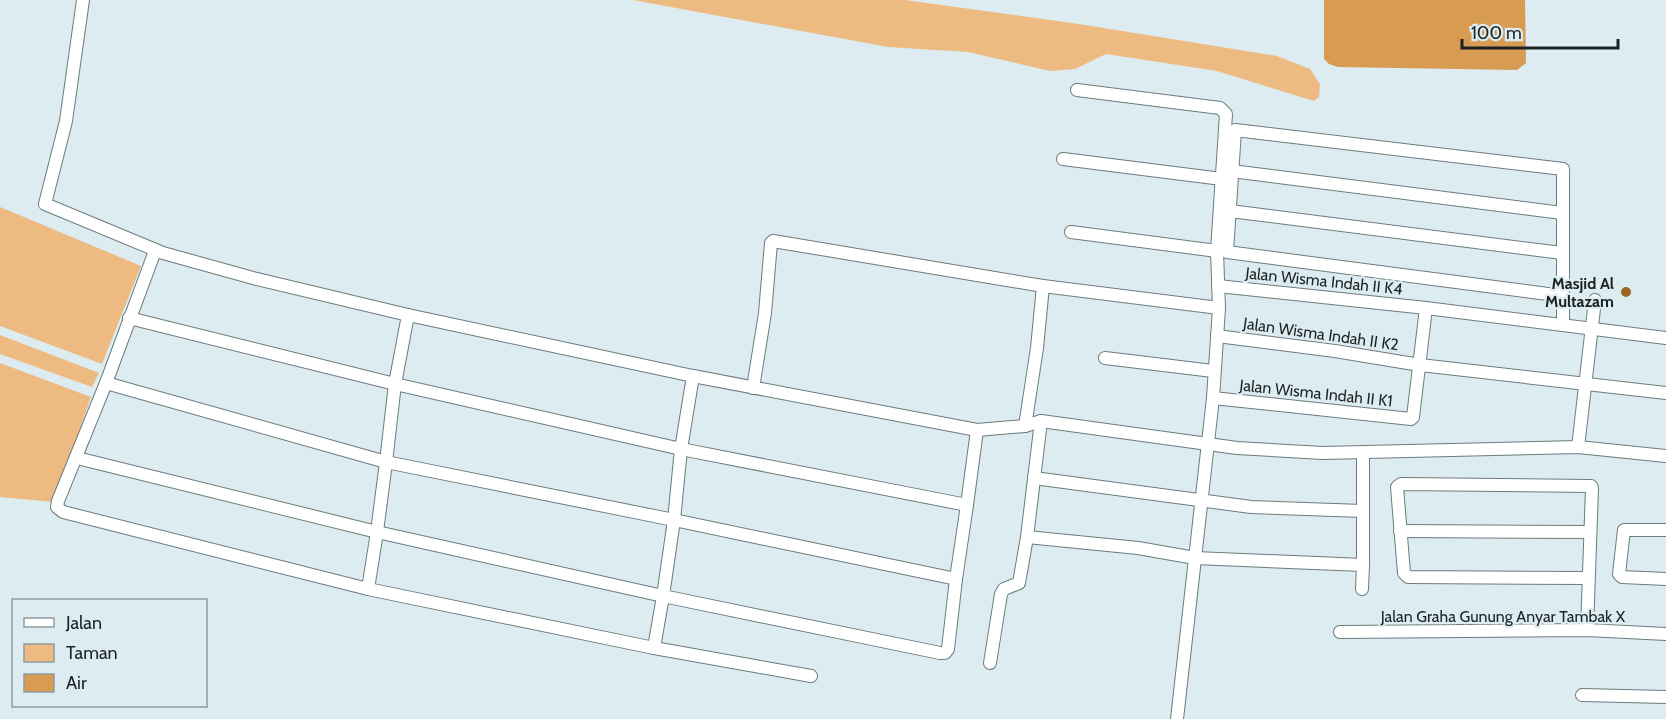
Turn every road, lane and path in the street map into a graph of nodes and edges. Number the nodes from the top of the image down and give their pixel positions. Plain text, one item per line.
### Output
1 (84, 0) edge
2 (1077, 90) dead end
3 (1063, 159) dead end
4 (1232, 171) junction
5 (1222, 179) junction
6 (1230, 211) junction
7 (1562, 213) junction
8 (1071, 232) dead end
9 (155, 250) junction
10 (1217, 251) junction
11 (1562, 253) junction
12 (1043, 286) junction
13 (1218, 286) junction
14 (1563, 296) junction
15 (1595, 300) dead end
16 (1219, 308) junction
17 (1426, 308) junction
18 (408, 315) junction
19 (129, 318) junction
20 (1563, 325) junction
21 (1592, 329) junction
22 (1217, 336) junction
23 (1666, 338) edge
24 (1105, 358) dead end
25 (1420, 365) junction
26 (1214, 372) junction
27 (693, 376) junction
28 (106, 383) junction
29 (395, 384) junction
30 (1584, 384) junction
31 (753, 388) junction
32 (1666, 393) edge
33 (1213, 398) junction
34 (1041, 421) junction
35 (1025, 426) junction
36 (977, 430) junction
37 (1208, 444) junction
38 (1578, 447) junction
39 (681, 449) junction
40 (1363, 453) junction
41 (1666, 456) edge
42 (77, 458) junction
43 (386, 462) junction
44 (1034, 478) junction
45 (1202, 501) junction
46 (967, 504) junction
47 (1364, 511) junction
48 (674, 520) junction
49 (1666, 530) edge
50 (1400, 531) junction
51 (378, 532) junction
52 (1590, 532) junction
53 (1027, 537) junction
54 (1195, 558) junction
55 (1363, 566) junction
56 (1589, 578) junction
57 (956, 579) junction
58 (1666, 579) edge
59 (368, 589) junction
60 (1362, 589) dead end
61 (663, 596) junction
62 (1587, 630) junction
63 (1340, 632) dead end
64 (1666, 634) edge
65 (654, 648) junction
66 (990, 663) dead end
67 (811, 676) dead end
68 (1582, 695) dead end
69 (1666, 697) edge
70 (1177, 719) edge

1 - 9 street
2 - 5 street
3 - 5 street
4 - 6 street
4 - 7 street
4 - 7 street
5 - 10 street
6 - 11 street
6 - 14 street
7 - 11 street
8 - 10 street
9 - 18 street
9 - 19 street
10 - 13 street
11 - 14 street
12 - 16 street
12 - 31 street
12 - 35 street
13 - 16 street
13 - 17 street, Jalan Wisma Indah II K4
14 - 20 street
15 - 21 street
16 - 22 street
17 - 20 street, Jalan Wisma Indah II K4
17 - 25 street, Jalan Wisma Indah II K1
18 - 27 street
18 - 29 street
19 - 28 street
19 - 29 street
20 - 21 street, Jalan Wisma Indah II K4
21 - 23 street, Jalan Wisma Indah II K4
21 - 30 street
22 - 25 street, Jalan Wisma Indah II K2
22 - 26 street
24 - 26 street
25 - 30 street, Jalan Wisma Indah II K2
25 - 33 street, Jalan Wisma Indah II K1
26 - 33 street
27 - 31 street
27 - 39 street
28 - 42 street
28 - 43 street
29 - 39 street
29 - 43 street
30 - 32 street, Jalan Wisma Indah II K2
30 - 38 street
31 - 36 street
33 - 37 street
34 - 35 street
34 - 37 street
34 - 44 street
35 - 36 street
36 - 46 street
37 - 40 street
37 - 45 street
38 - 40 street
38 - 41 street
39 - 46 street
39 - 48 street
40 - 47 street
42 - 51 street
42 - 59 street
43 - 48 street
43 - 51 street
44 - 45 street
44 - 53 street
45 - 47 street
45 - 54 street
46 - 57 street
47 - 55 street
48 - 57 street
48 - 61 street
49 - 58 street
50 - 52 street
50 - 52 street
50 - 56 street
51 - 59 street
51 - 61 street
52 - 56 street
53 - 54 street
53 - 66 street
54 - 55 street
54 - 70 street
55 - 60 street
56 - 62 street
57 - 61 street
59 - 65 street
61 - 65 street
62 - 63 street, Jalan Graha Gunung Anyar Tambak X
62 - 64 street, Jalan Graha Gunung Anyar Tambak X
65 - 67 street
68 - 69 street

